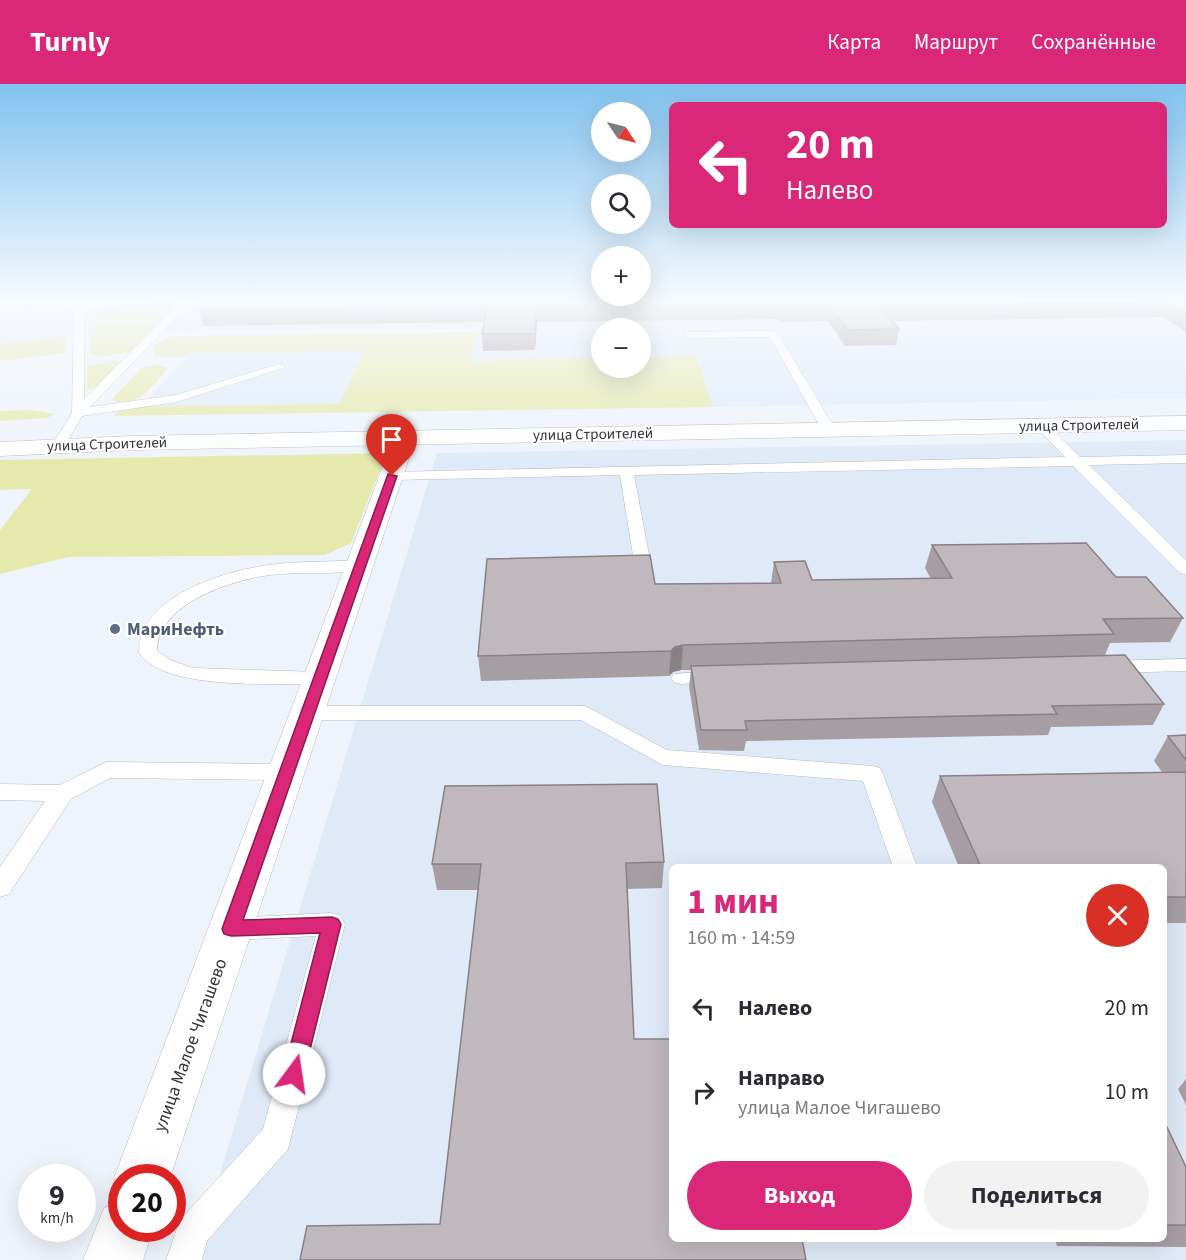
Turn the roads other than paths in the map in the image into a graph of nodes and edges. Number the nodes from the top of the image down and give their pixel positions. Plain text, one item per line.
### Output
1 (79, 354) edge
2 (136, 354) edge
3 (785, 354) edge
4 (280, 367) dead end
5 (78, 413) junction
6 (1186, 423) edge
7 (1041, 426) junction
8 (829, 430) junction
9 (405, 437) junction
10 (58, 446) junction
11 (0, 449) edge
12 (1186, 459) edge
13 (1078, 461) junction
14 (626, 471) junction
15 (392, 476) junction
16 (640, 555) edge
17 (360, 566) junction
18 (1186, 569) edge
19 (1186, 665) edge
20 (1092, 668) edge
21 (728, 677) edge
22 (681, 678) edge
23 (313, 696) junction
24 (287, 772) junction
25 (0, 792) edge
26 (63, 793) junction
27 (904, 864) edge
28 (0, 887) edge
29 (231, 929) junction
30 (147, 1164) edge
31 (119, 1242) edge
32 (113, 1260) edge
33 (184, 1260) edge

1 - 5 lane
2 - 5 lane
3 - 8 lane
4 - 5 lane
5 - 10 lane
6 - 7 main road, улица Строителей
7 - 8 main road, улица Строителей
7 - 13 lane
8 - 9 main road, улица Строителей
9 - 10 main road, улица Строителей
9 - 15 main road, улица Малое Чигашево
10 - 11 main road, улица Строителей
12 - 13 lane
13 - 14 lane
13 - 18 lane
14 - 15 lane
14 - 16 lane
15 - 17 main road, улица Малое Чигашево
17 - 23 main road, улица Малое Чигашево
17 - 23 lane
19 - 20 lane
21 - 22 lane
23 - 24 main road, улица Малое Чигашево
23 - 27 lane
24 - 26 lane
24 - 29 main road, улица Малое Чигашево
25 - 26 lane
26 - 28 lane
29 - 30 main road, улица Малое Чигашево
29 - 33 lane
31 - 32 main road

